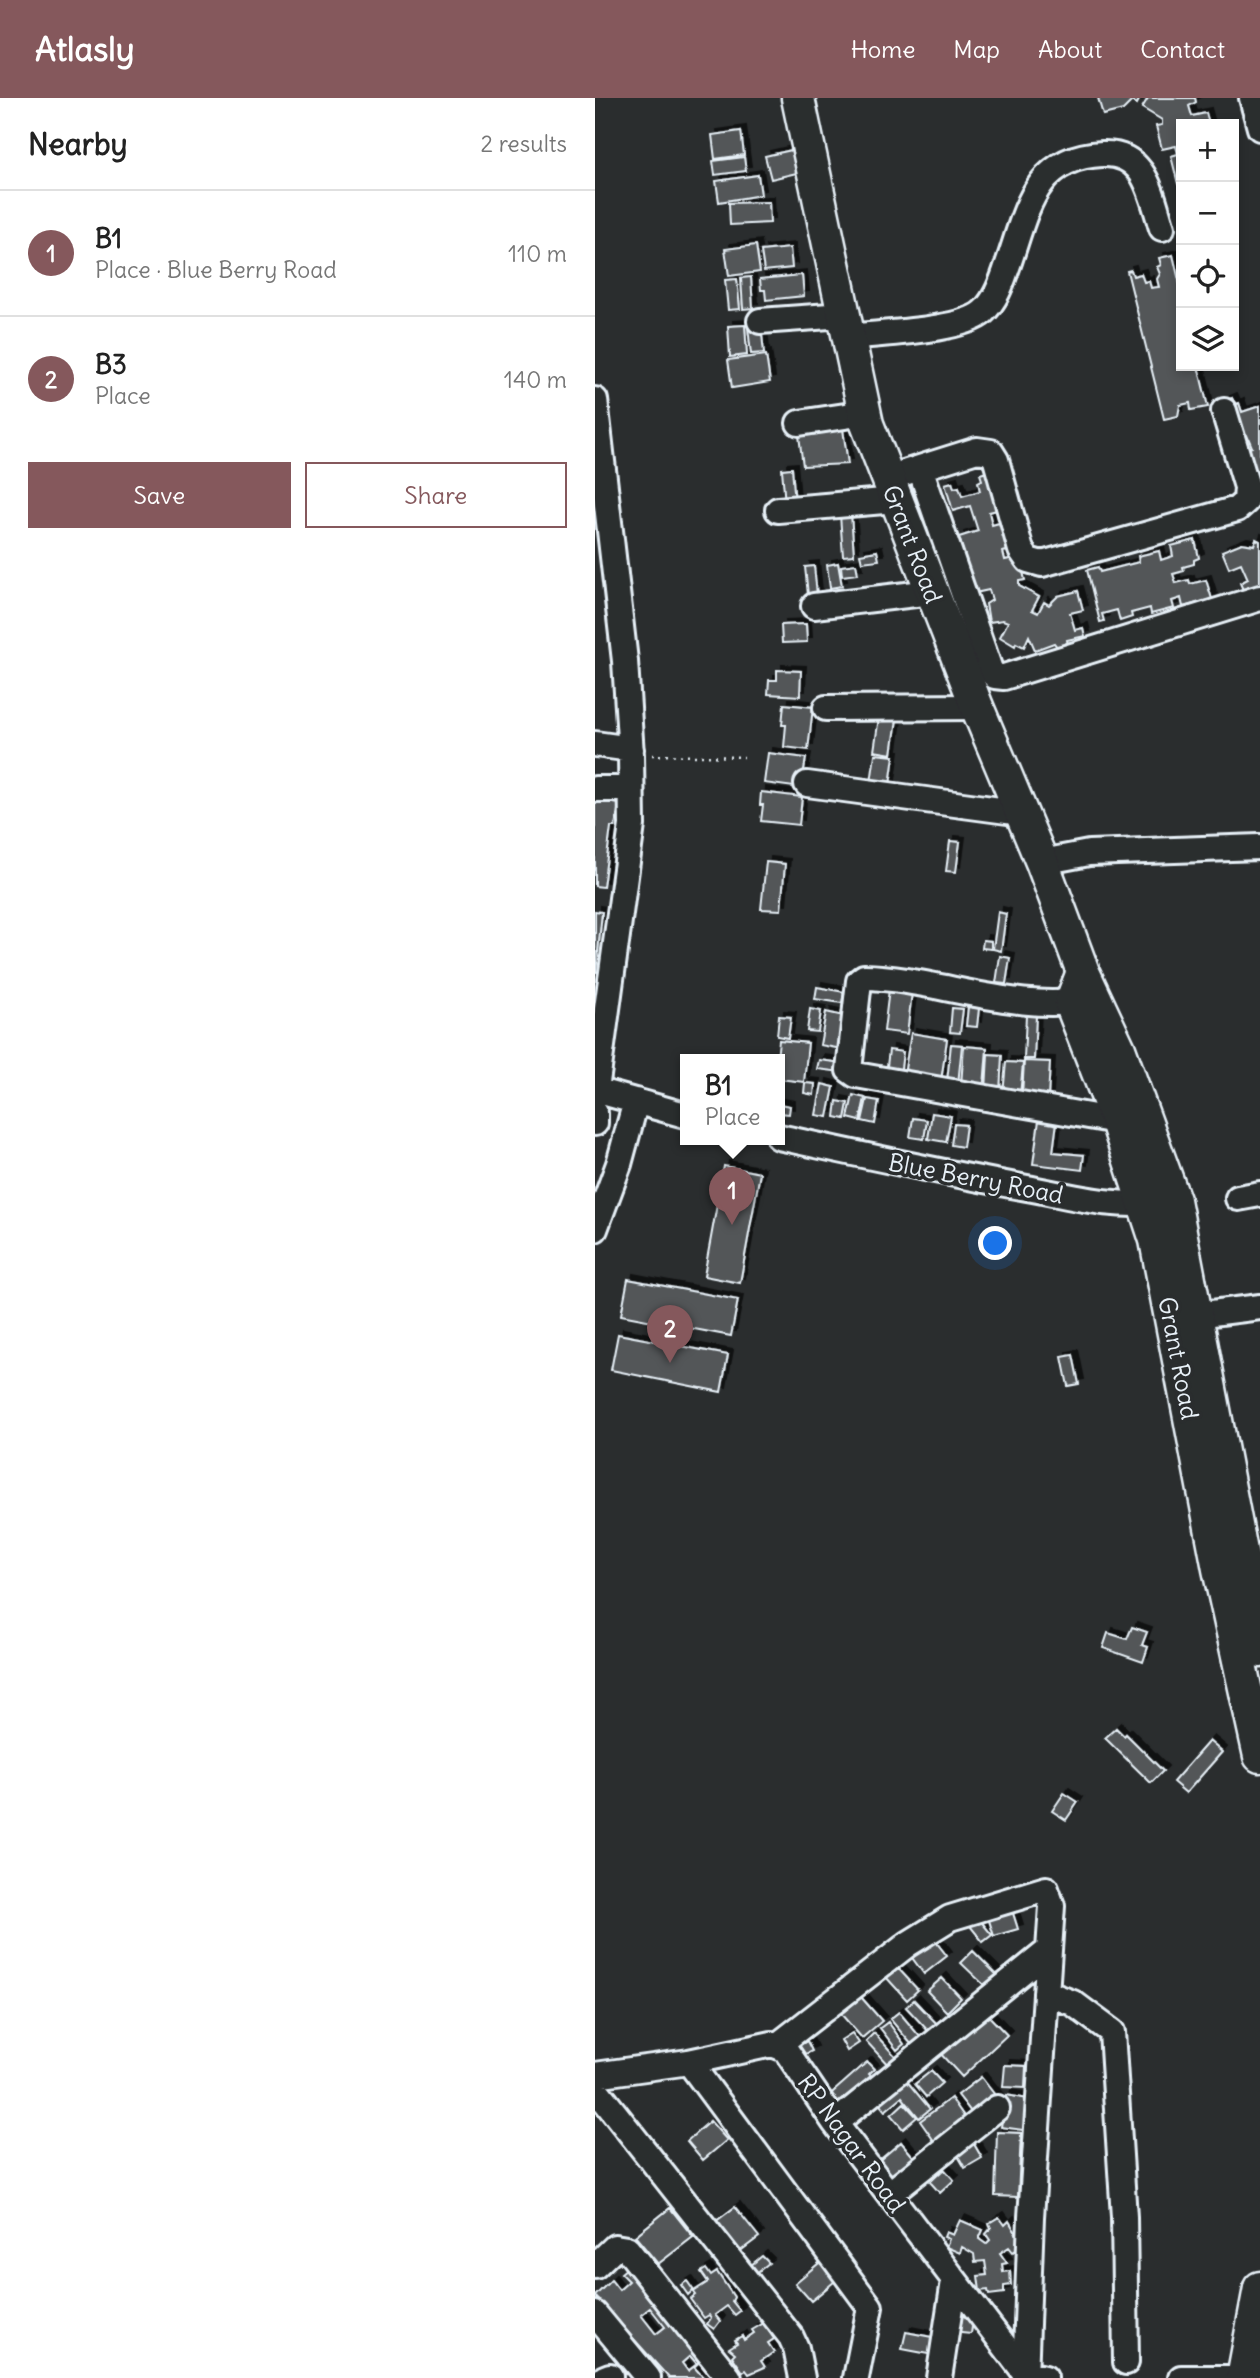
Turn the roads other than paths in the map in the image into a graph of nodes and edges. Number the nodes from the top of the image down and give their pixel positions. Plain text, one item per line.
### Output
1 (798, 98) edge
2 (1252, 98) edge
3 (1260, 128) edge
4 (1162, 228) dead end
5 (760, 321) dead end
6 (846, 326) junction
7 (595, 400) edge
8 (1224, 411) dead end
9 (865, 413) junction
10 (799, 423) dead end
11 (920, 468) junction
12 (892, 489) junction
13 (778, 510) dead end
14 (932, 592) junction
15 (1260, 598) edge
16 (814, 606) dead end
17 (977, 707) junction
18 (826, 708) dead end
19 (595, 744) edge
20 (631, 752) junction
21 (807, 784) dead end
22 (595, 789) edge
23 (631, 789) junction
24 (1022, 813) junction
25 (1260, 847) edge
26 (1042, 862) junction
27 (1083, 991) junction
28 (595, 1098) edge
29 (636, 1101) junction
30 (680, 1114) edge
31 (1117, 1121) junction
32 (595, 1123) edge
33 (785, 1138) edge
34 (1160, 1202) junction
35 (595, 1229) edge
36 (1260, 1307) edge
37 (1196, 1315) junction
38 (1260, 1651) edge
39 (1260, 1756) edge
40 (1049, 1950) junction
41 (1046, 1993) junction
42 (778, 2045) junction
43 (689, 2062) junction
44 (595, 2075) edge
45 (595, 2088) edge
46 (997, 2108) dead end
47 (835, 2123) junction
48 (889, 2194) junction
49 (595, 2266) edge
50 (954, 2281) junction
51 (1260, 2288) edge
52 (595, 2314) edge
53 (1126, 2362) dead end
54 (1032, 2377) edge
55 (648, 2378) edge
56 (729, 2378) edge
57 (802, 2378) edge
58 (856, 2378) edge
59 (939, 2378) edge
60 (1181, 2378) edge
61 (1191, 2378) edge
62 (1237, 2378) edge
63 (1243, 2378) edge

1 - 6 main road, Grant Road
2 - 3 street
4 - 6 street
5 - 6 street
6 - 9 main road, Grant Road
7 - 20 street
8 - 11 street
9 - 10 street
9 - 12 main road, Grant Road
11 - 12 street
11 - 15 street
12 - 13 street
12 - 14 main road, Grant Road
14 - 16 street
14 - 17 main road, Grant Road
17 - 18 street
17 - 24 main road, Grant Road
19 - 20 street
20 - 23 street
21 - 24 street
22 - 23 street
23 - 28 street
24 - 26 main road, Grant Road
25 - 26 street
26 - 27 main road, Grant Road
27 - 31 main road, Grant Road
27 - 31 street
27 - 34 main road, Grant Road
28 - 29 street
28 - 32 street
29 - 30 street
29 - 35 street
31 - 34 main road, Grant Road
33 - 34 street, Blue Berry Road
34 - 37 main road, Grant Road
34 - 39 main road, Grant Road
36 - 37 street
37 - 38 main road, Grant Road
40 - 41 street
40 - 42 street
40 - 47 street
41 - 53 street
41 - 54 street
42 - 43 street
42 - 47 street, RP Nagar Road
43 - 44 street
43 - 58 street
45 - 57 street
46 - 48 street
47 - 48 street, RP Nagar Road
48 - 50 street, RP Nagar Road
49 - 56 street
50 - 54 street, RP Nagar Road
50 - 59 street
51 - 63 main road
52 - 55 street
60 - 61 street
61 - 62 street

